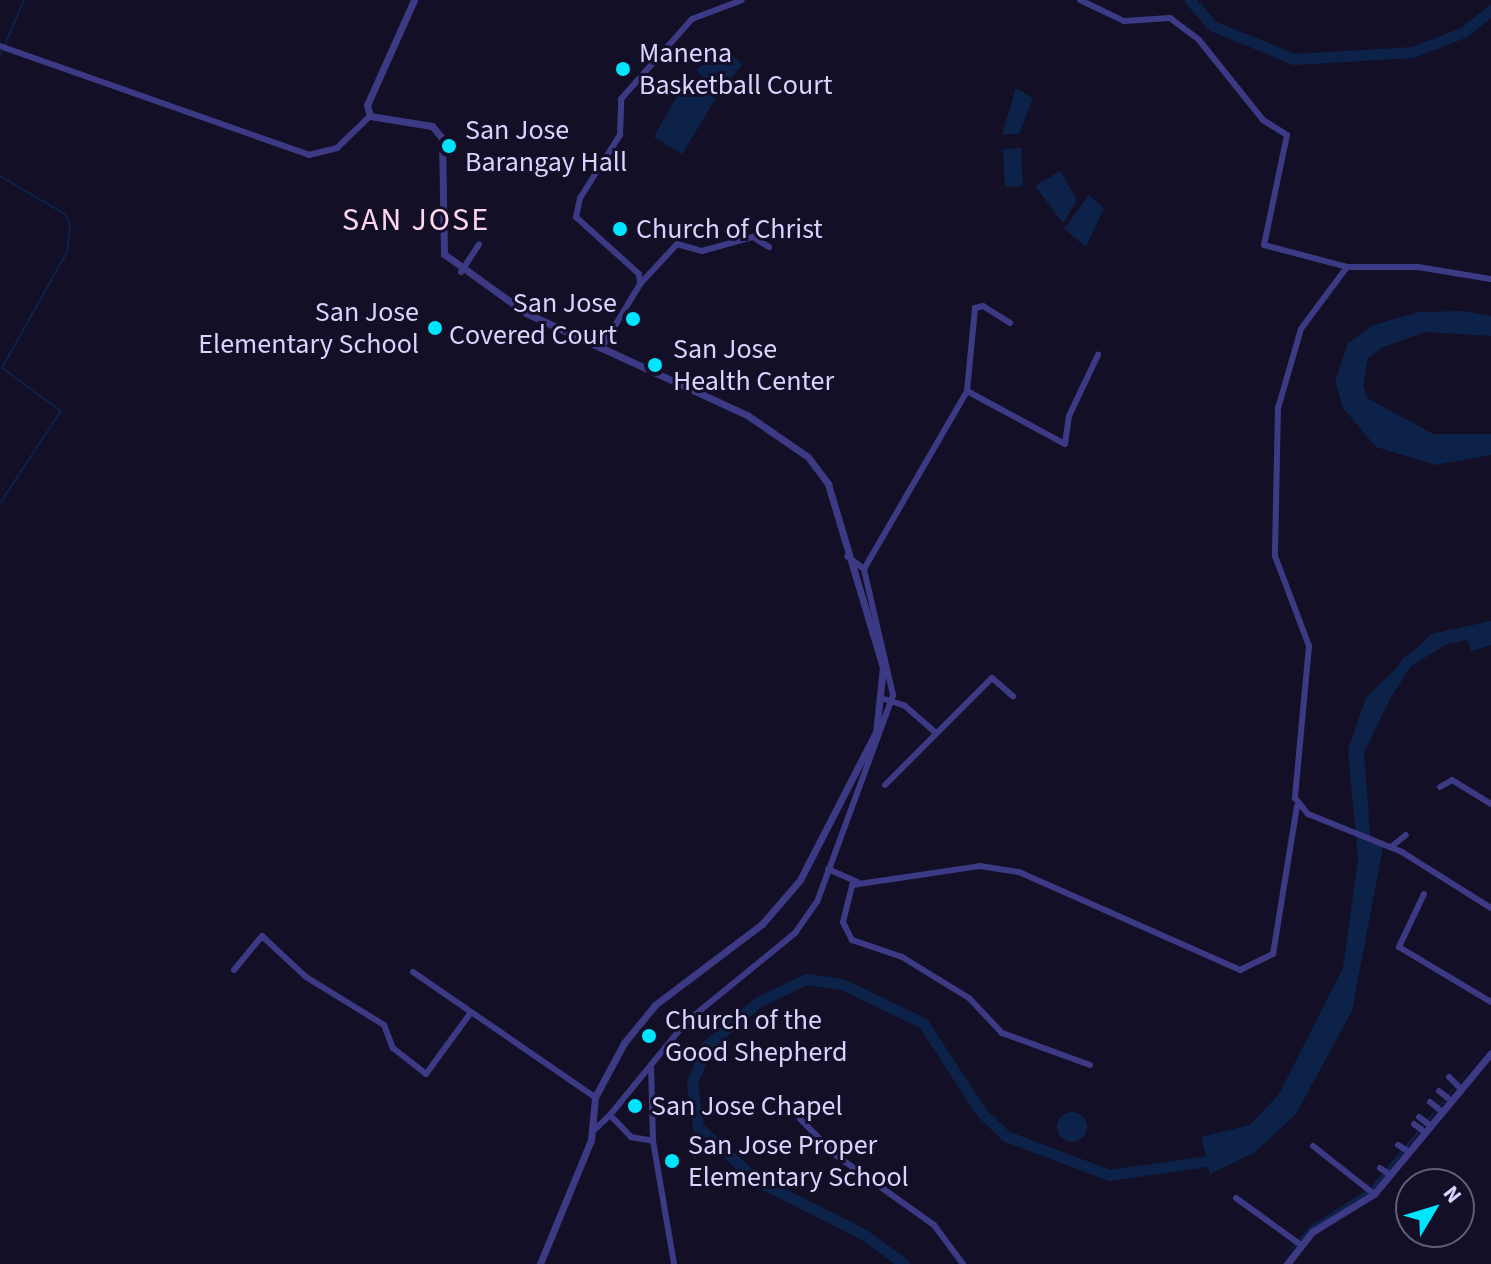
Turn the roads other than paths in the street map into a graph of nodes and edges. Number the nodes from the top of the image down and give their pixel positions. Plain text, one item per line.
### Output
1 (414, 0) edge
2 (742, 0) edge
3 (1080, 0) edge
4 (1, 46) edge
5 (370, 116) junction
6 (479, 244) dead end
7 (769, 247) dead end
8 (1347, 267) junction
9 (461, 272) junction
10 (1491, 279) edge
11 (640, 284) junction
12 (1010, 323) dead end
13 (601, 349) junction
14 (1098, 355) dead end
15 (967, 391) junction
16 (847, 556) junction
17 (864, 569) junction
18 (1013, 696) dead end
19 (881, 698) junction
20 (892, 701) junction
21 (934, 731) junction
22 (885, 785) dead end
23 (1440, 787) dead end
24 (1491, 804) edge
25 (1297, 806) junction
26 (824, 829) junction
27 (1406, 835) dead end
28 (842, 837) junction
29 (1391, 847) junction
30 (828, 869) junction
31 (857, 882) junction
32 (1424, 894) dead end
33 (1491, 908) edge
34 (234, 970) dead end
35 (413, 972) dead end
36 (1491, 1002) edge
37 (469, 1015) junction
38 (1491, 1053) edge
39 (651, 1065) junction
40 (1090, 1065) dead end
41 (1449, 1077) dead end
42 (1457, 1085) junction
43 (1439, 1091) dead end
44 (595, 1097) junction
45 (1446, 1097) junction
46 (610, 1115) junction
47 (800, 1119) dead end
48 (593, 1131) junction
49 (653, 1141) junction
50 (1313, 1146) dead end
51 (1371, 1192) junction
52 (1236, 1198) dead end
53 (1298, 1243) junction
54 (540, 1264) edge
55 (674, 1264) edge
56 (963, 1264) edge
57 (1287, 1264) edge

1 - 5 street
2 - 11 street
3 - 8 street
4 - 5 street
5 - 9 street
6 - 9 street
7 - 11 street
8 - 10 street
8 - 25 street
9 - 13 street
11 - 13 street
12 - 15 street
13 - 16 street
14 - 15 street
15 - 17 street
16 - 17 street
16 - 19 street
17 - 20 street
18 - 21 street
19 - 20 street
19 - 26 street
20 - 21 street
20 - 28 street
21 - 22 street
23 - 24 street
25 - 29 street
25 - 31 street
26 - 28 street
26 - 44 street
27 - 29 street
28 - 30 street
29 - 33 street
30 - 31 street
30 - 39 street
31 - 40 street
32 - 36 street
34 - 37 street
35 - 37 street
37 - 44 street
38 - 42 street
39 - 46 street
39 - 49 street
41 - 42 street
42 - 45 street
43 - 45 street
44 - 48 street
45 - 51 street
46 - 48 street
46 - 49 street
47 - 56 street
48 - 54 street
49 - 55 street
50 - 51 street
51 - 53 street
52 - 53 street
53 - 57 street

